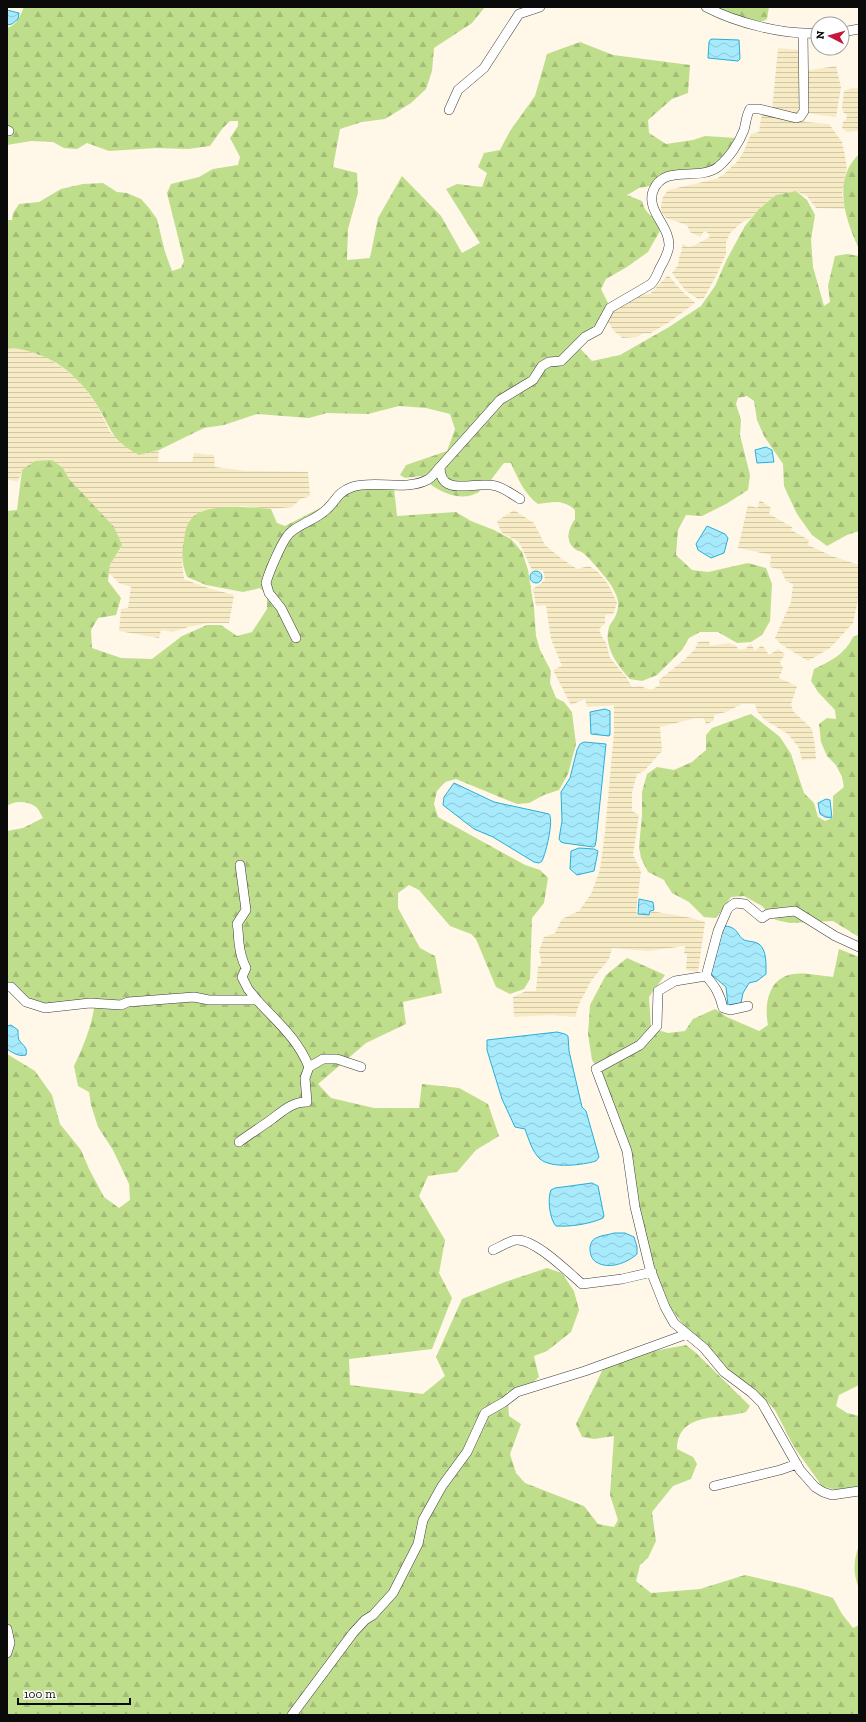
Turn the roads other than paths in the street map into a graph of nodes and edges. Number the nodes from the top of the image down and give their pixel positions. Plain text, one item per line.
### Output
1 (540, 7) edge
2 (706, 7) edge
3 (803, 33) junction
4 (810, 33) edge
5 (449, 110) dead end
6 (440, 467) junction
7 (520, 499) dead end
8 (296, 638) dead end
9 (240, 865) dead end
10 (859, 948) edge
11 (706, 976) junction
12 (7, 987) edge
13 (257, 1000) junction
14 (748, 1006) dead end
15 (309, 1067) junction
16 (361, 1067) dead end
17 (239, 1142) dead end
18 (493, 1250) dead end
19 (652, 1272) junction
20 (687, 1334) junction
21 (797, 1464) junction
22 (714, 1486) dead end
23 (859, 1491) edge
24 (7, 1629) edge
25 (7, 1653) edge
26 (292, 1715) edge

1 - 5 street
2 - 3 street
3 - 4 street
3 - 6 street
6 - 7 street
6 - 8 street
9 - 13 street
10 - 11 street
11 - 14 street
11 - 19 street
12 - 13 street
13 - 15 street
15 - 16 street
15 - 17 street
18 - 19 street
19 - 20 street
20 - 21 street
20 - 26 street
21 - 22 street
21 - 23 street
24 - 25 street

